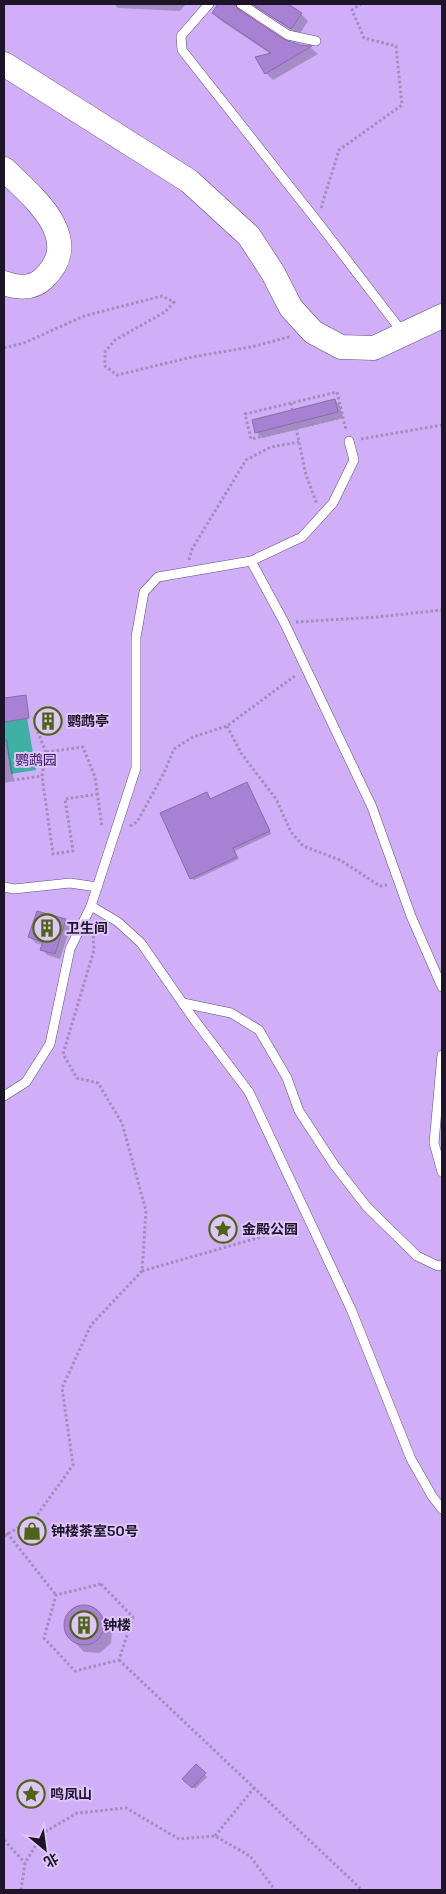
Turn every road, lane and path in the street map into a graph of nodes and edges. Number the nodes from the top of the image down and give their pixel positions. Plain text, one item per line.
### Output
1 (209, 4) edge
2 (241, 4) edge
3 (360, 4) edge
4 (316, 41) dead end
5 (4, 64) edge
6 (4, 169) edge
7 (318, 221) junction
8 (4, 283) edge
9 (442, 316) edge
10 (404, 335) junction
11 (295, 341) dead end
12 (4, 348) edge
13 (291, 403) junction
14 (292, 409) dead end
15 (343, 417) junction
16 (295, 423) dead end
17 (442, 425) edge
18 (296, 428) junction
19 (349, 441) junction
20 (299, 442) junction
21 (322, 516) junction
22 (251, 561) junction
23 (186, 572) junction
24 (442, 610) edge
25 (284, 622) junction
26 (305, 667) junction
27 (34, 718) dead end
28 (227, 726) junction
29 (46, 752) junction
30 (42, 776) junction
31 (6, 777) dead end
32 (98, 794) junction
33 (118, 826) junction
34 (113, 841) junction
35 (400, 884) junction
36 (4, 887) edge
37 (97, 887) junction
38 (91, 906) junction
39 (94, 950) dead end
40 (442, 987) edge
41 (183, 1003) junction
42 (442, 1055) edge
43 (4, 1096) edge
44 (442, 1172) edge
45 (312, 1230) junction
46 (442, 1265) edge
47 (142, 1271) junction
48 (442, 1509) edge
49 (5, 1534) edge
50 (56, 1595) junction
51 (119, 1660) junction
52 (254, 1788) junction
53 (215, 1836) junction
54 (4, 1840) edge
55 (25, 1863) junction
56 (21, 1890) edge
57 (275, 1890) edge
58 (362, 1890) edge

1 - 7 lane
2 - 4 lane
3 - 7 path
5 - 10 street
6 - 8 street
7 - 10 lane
9 - 10 street
11 - 12 path
13 - 14 path
13 - 15 path
13 - 18 path
15 - 18 path
15 - 19 path
16 - 18 path
17 - 19 path
18 - 20 path
19 - 21 lane
20 - 21 path
20 - 23 path
21 - 22 lane
22 - 23 lane
22 - 25 lane
23 - 33 lane
24 - 25 path
25 - 26 lane
26 - 28 path
26 - 35 lane
27 - 29 path
28 - 33 path
28 - 35 path
29 - 30 path
29 - 32 path
30 - 31 path
30 - 32 path
32 - 34 path
33 - 34 lane
34 - 37 lane
35 - 40 lane
36 - 37 lane
37 - 38 lane
38 - 41 lane
38 - 43 lane
39 - 47 path
41 - 45 lane
41 - 46 lane
42 - 44 lane
45 - 47 path
45 - 48 lane
47 - 49 path
49 - 50 path
50 - 51 path
50 - 51 path
51 - 52 path
52 - 53 path
52 - 58 path
53 - 55 path
53 - 57 path
54 - 55 path
55 - 56 path

